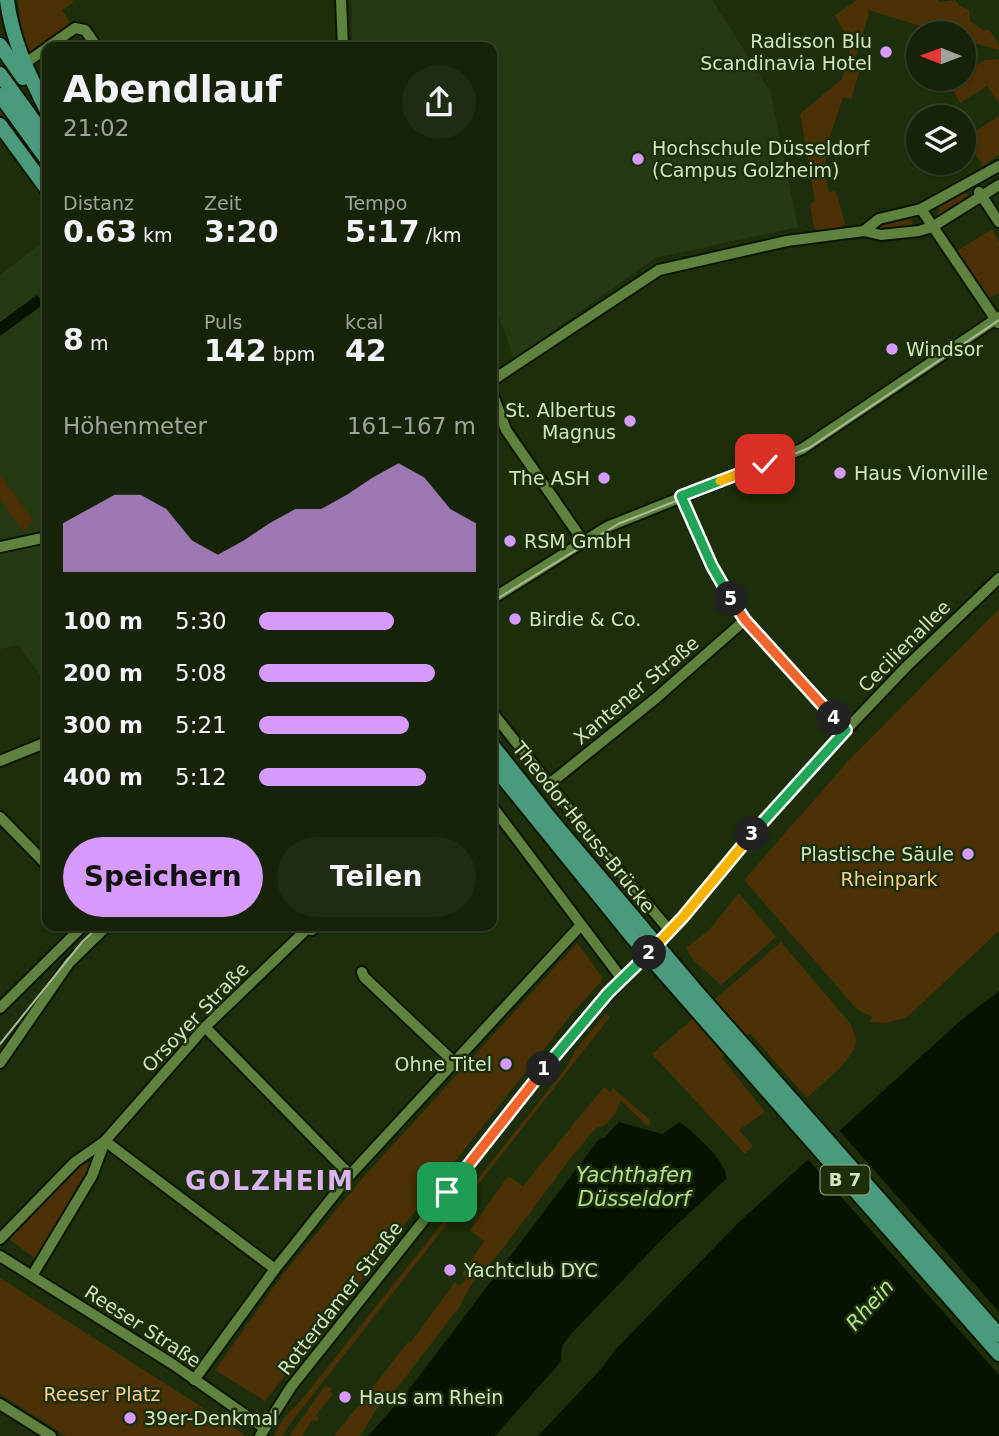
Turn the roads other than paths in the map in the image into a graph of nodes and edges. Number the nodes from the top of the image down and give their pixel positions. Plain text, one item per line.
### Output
1 (1, 0) edge
2 (7, 0) edge
3 (341, 0) edge
4 (54, 42) edge
5 (93, 42) edge
6 (343, 42) edge
7 (0, 45) edge
8 (42, 49) edge
9 (21, 58) junction
10 (0, 74) edge
11 (0, 95) edge
12 (42, 102) edge
13 (42, 106) edge
14 (0, 125) edge
15 (42, 132) edge
16 (42, 153) edge
17 (999, 166) edge
18 (42, 182) edge
19 (972, 182) junction
20 (999, 184) edge
21 (981, 196) junction
22 (921, 209) junction
23 (999, 222) edge
24 (932, 227) junction
25 (864, 231) junction
26 (998, 321) edge
27 (497, 372) edge
28 (497, 406) edge
29 (681, 496) junction
30 (42, 538) edge
31 (583, 541) junction
32 (0, 547) edge
33 (999, 578) edge
34 (497, 596) edge
35 (745, 620) junction
36 (497, 719) edge
37 (846, 730) junction
38 (42, 744) edge
39 (497, 751) edge
40 (0, 761) edge
41 (497, 770) edge
42 (548, 785) junction
43 (497, 813) edge
44 (0, 817) edge
45 (42, 859) edge
46 (580, 926) junction
47 (78, 931) edge
48 (102, 931) edge
49 (305, 931) edge
50 (670, 931) junction
51 (362, 972) dead end
52 (622, 979) junction
53 (696, 1001) junction
54 (0, 1008) edge
55 (205, 1027) junction
56 (454, 1062) junction
57 (0, 1063) edge
58 (105, 1141) junction
59 (350, 1175) junction
60 (0, 1239) edge
61 (0, 1256) edge
62 (275, 1269) junction
63 (32, 1276) junction
64 (999, 1335) edge
65 (999, 1354) edge
66 (194, 1380) junction
67 (0, 1404) edge
68 (262, 1432) edge
69 (51, 1436) edge

1 - 9 street
2 - 9 main road
3 - 6 street
4 - 5 street
7 - 13 main road
8 - 9 street
9 - 12 main road
10 - 15 main road
11 - 16 main road
14 - 18 main road
17 - 19 street
19 - 21 street
19 - 22 street
20 - 21 street
21 - 23 street
21 - 24 street
22 - 24 street
22 - 25 street
24 - 25 street
24 - 26 street
25 - 27 street
26 - 29 street
28 - 31 street
29 - 31 street
29 - 35 street
30 - 32 street
31 - 34 street
33 - 37 street, Cecilienallee
35 - 37 street
35 - 42 street, Xantener Straße
36 - 42 street
37 - 50 street, Cecilienallee
38 - 40 street
39 - 53 main road, Theodor-Heuss-Brücke / B 7, bridge
41 - 53 main road, Theodor-Heuss-Brücke / B 7, bridge
42 - 50 street
43 - 46 street
44 - 45 street
46 - 52 street
46 - 56 street
47 - 54 street
48 - 57 street
49 - 55 street, Orsoyer Straße
50 - 52 street, Rotterdamer Straße
51 - 56 street
52 - 68 street, Rotterdamer Straße
53 - 64 main road, B 7
53 - 65 main road, B 7
55 - 58 street, Orsoyer Straße
55 - 59 street
56 - 59 street
58 - 60 street, Orsoyer Straße
58 - 62 street
58 - 63 street, Orsoyer Straße
59 - 62 street
61 - 63 street, Reeser Straße
62 - 66 street
63 - 66 street, Reeser Straße
66 - 68 street, Reeser Straße
67 - 69 street

